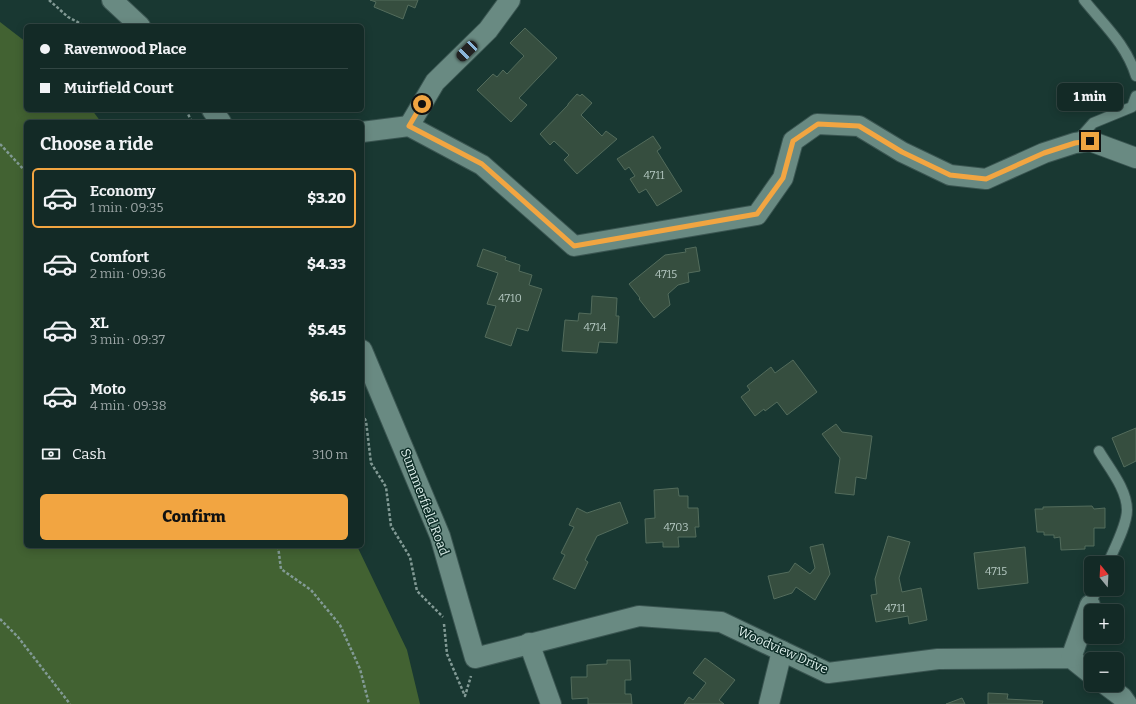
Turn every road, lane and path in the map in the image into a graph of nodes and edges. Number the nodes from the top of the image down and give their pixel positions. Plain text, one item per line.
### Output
1 (49, 0) edge
2 (112, 0) edge
3 (510, 0) edge
4 (1084, 0) edge
5 (81, 24) edge
6 (138, 24) edge
7 (1136, 76) edge
8 (1136, 96) edge
9 (409, 126) junction
10 (364, 132) edge
11 (1075, 143) junction
12 (0, 144) edge
13 (1136, 158) edge
14 (24, 170) edge
15 (364, 355) edge
16 (364, 418) edge
17 (1099, 451) dead end
18 (278, 548) edge
19 (1111, 556) edge
20 (1093, 597) edge
21 (0, 619) edge
22 (529, 643) junction
23 (782, 651) junction
24 (475, 658) junction
25 (1071, 658) junction
26 (1084, 668) edge
27 (1115, 692) edge
28 (70, 704) edge
29 (369, 704) edge
30 (551, 704) edge
31 (770, 704) edge
32 (1127, 704) edge

1 - 5 path
2 - 6 street
3 - 9 street
4 - 7 lane
8 - 11 lane
9 - 10 street
9 - 11 street
11 - 13 street
12 - 14 path
15 - 24 street, Summerfield Road
16 - 24 path
17 - 19 lane
18 - 29 path
20 - 25 street
21 - 28 path
22 - 23 street, Woodview Drive
22 - 24 street, Woodview Drive
22 - 30 street
23 - 25 street, Woodview Drive
23 - 31 street
25 - 26 street
27 - 32 street

